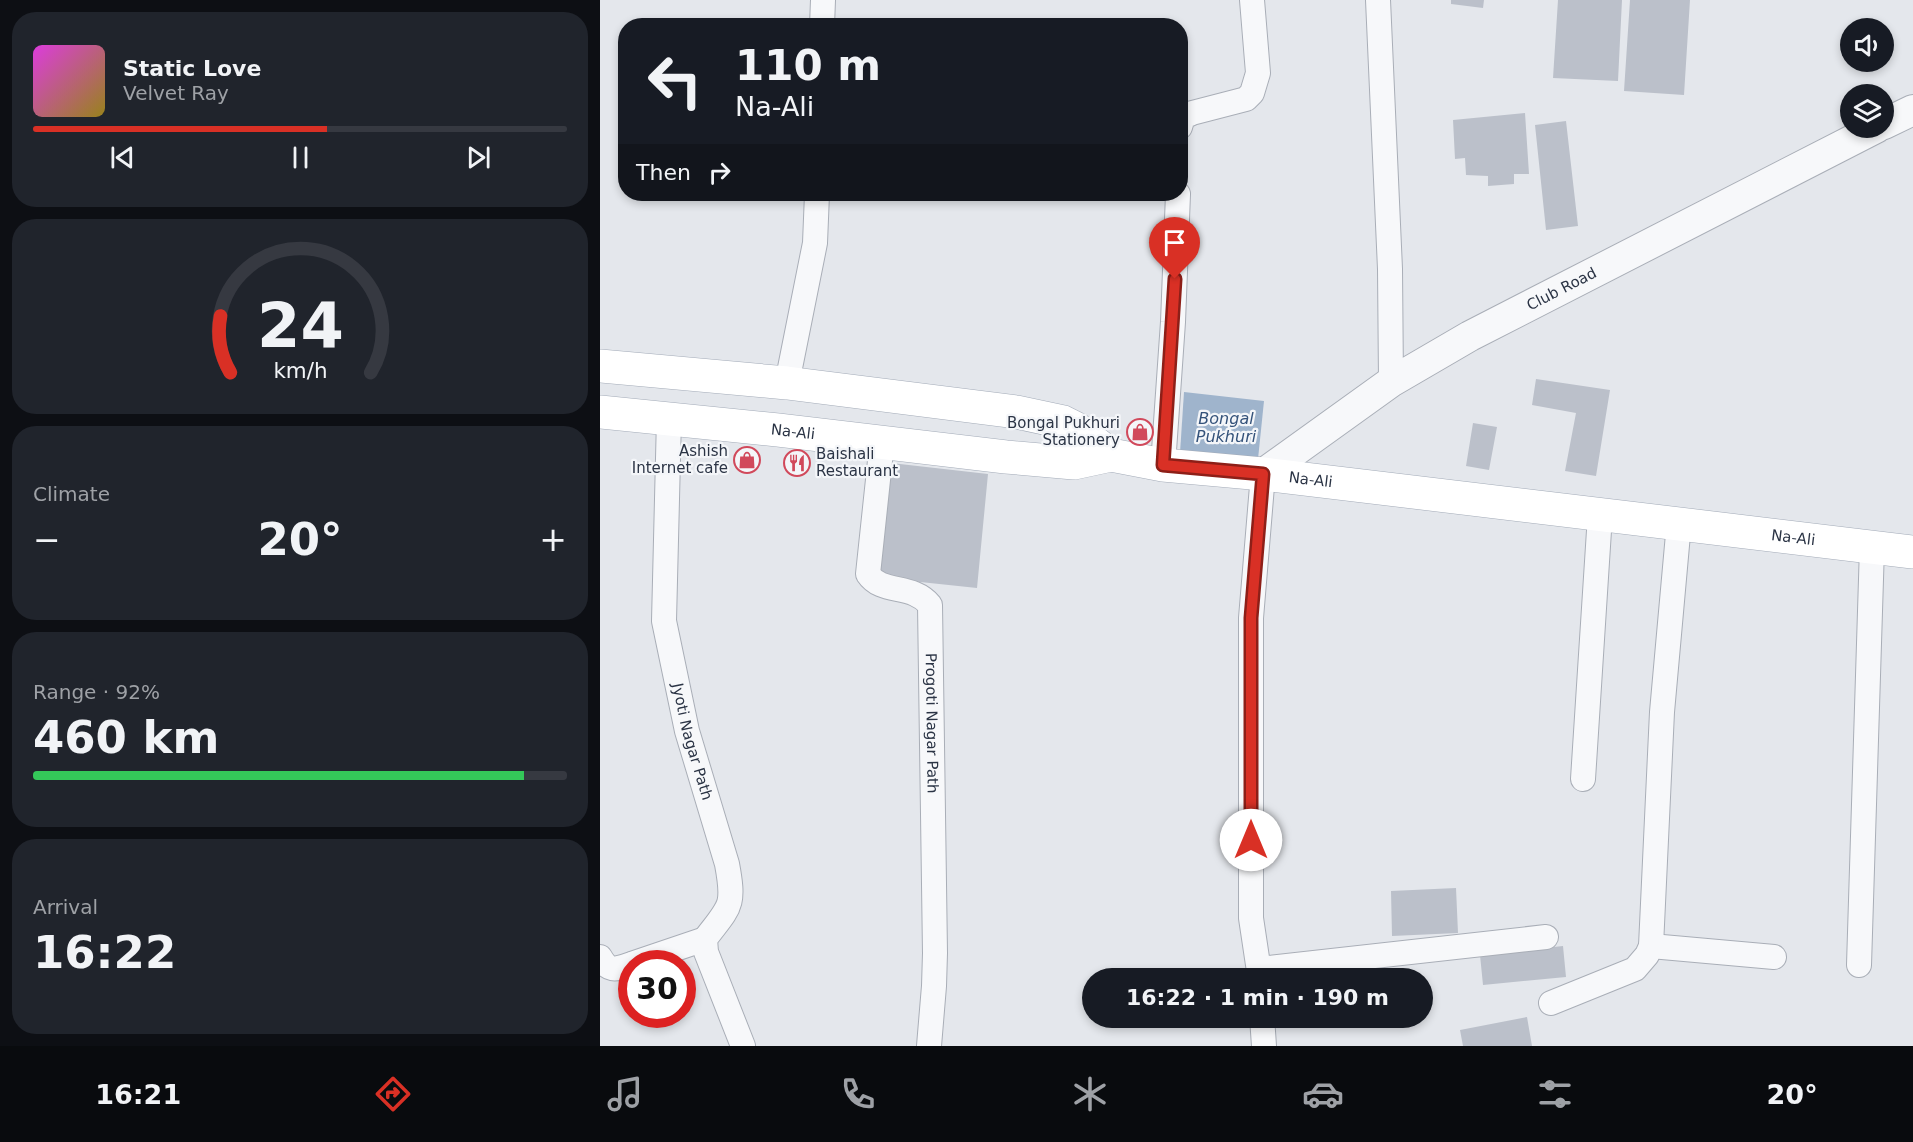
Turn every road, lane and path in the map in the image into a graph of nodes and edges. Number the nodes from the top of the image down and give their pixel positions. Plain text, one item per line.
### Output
1 (823, 0) edge
2 (1252, 0) edge
3 (1378, 0) edge
4 (822, 18) edge
5 (1913, 110) edge
6 (1188, 115) edge
7 (1894, 119) edge
8 (1856, 138) edge
9 (817, 201) edge
10 (1178, 201) edge
11 (600, 366) edge
12 (1391, 382) junction
13 (787, 383) junction
14 (600, 393) edge
15 (600, 412) edge
16 (669, 418) junction
17 (882, 442) junction
18 (1111, 455) junction
19 (1163, 465) junction
20 (1263, 474) junction
21 (1600, 514) junction
22 (1679, 523) junction
23 (1872, 547) junction
24 (1913, 552) edge
25 (1583, 779) dead end
26 (1546, 937) dead end
27 (705, 939) junction
28 (1651, 946) junction
29 (672, 950) edge
30 (600, 957) edge
31 (1773, 957) dead end
32 (1859, 965) dead end
33 (618, 968) edge
34 (1259, 968) edge
35 (1300, 968) edge
36 (1551, 1003) dead end
37 (1263, 1028) edge
38 (743, 1046) edge
39 (929, 1046) edge
40 (1264, 1046) edge

1 - 4 street
2 - 6 street
3 - 12 street
5 - 7 street
8 - 12 street, Club Road
9 - 13 street
10 - 19 street
11 - 13 main road
12 - 20 street, Club Road
13 - 18 main road
14 - 18 main road
15 - 16 main road, Na-Ali
16 - 17 main road, Na-Ali
16 - 27 street, Jyoti Nagar Path
17 - 18 main road, Na-Ali
17 - 39 street, Progoti Nagar Path
18 - 19 main road, Na-Ali
19 - 20 main road, Na-Ali
20 - 21 main road, Na-Ali
20 - 34 street
21 - 22 main road, Na-Ali
21 - 25 street
22 - 23 main road, Na-Ali
22 - 28 street
23 - 24 main road, Na-Ali
23 - 32 street
26 - 35 street
27 - 29 street
27 - 38 street
28 - 31 street
28 - 36 street
30 - 33 street
37 - 40 street

